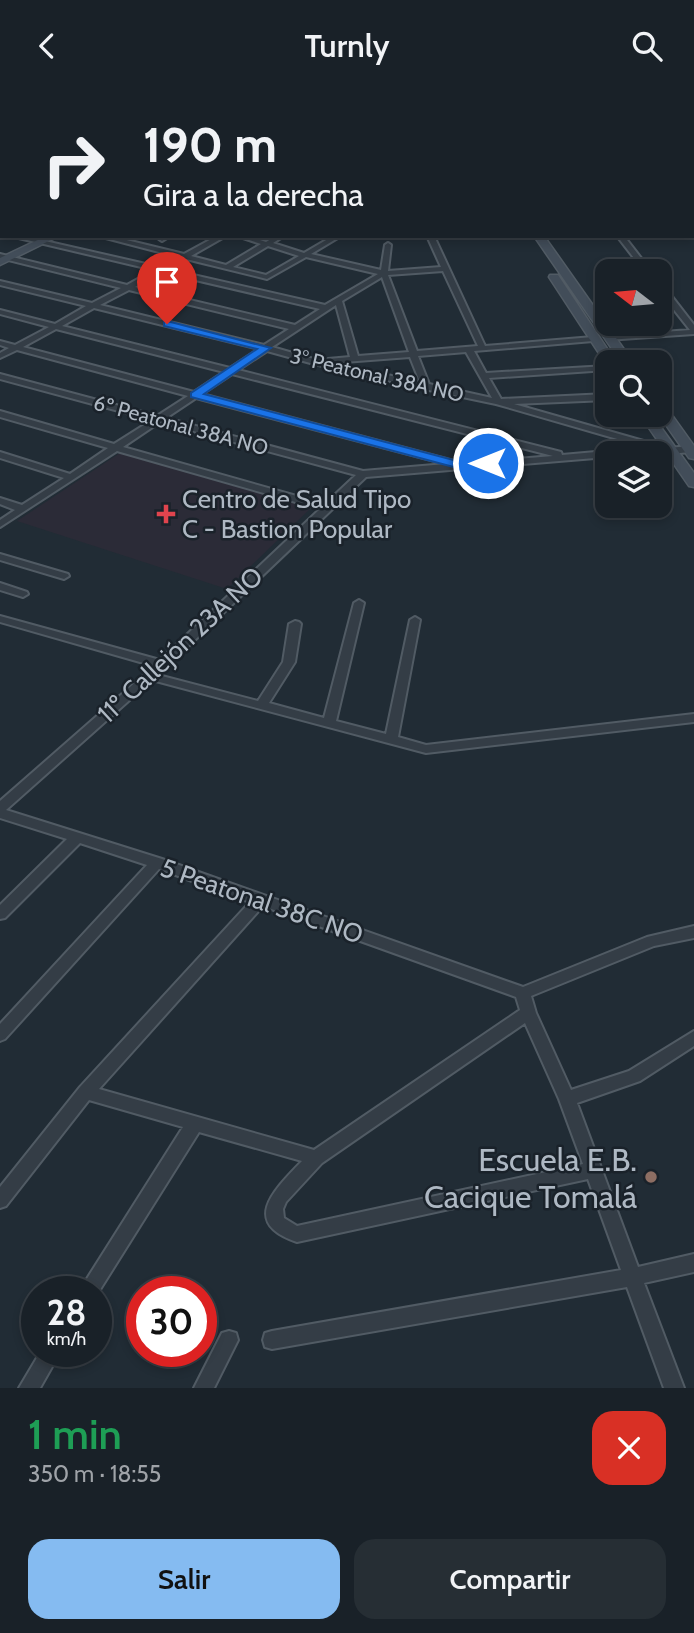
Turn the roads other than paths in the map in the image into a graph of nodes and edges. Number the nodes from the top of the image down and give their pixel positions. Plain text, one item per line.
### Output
1 (21, 238) edge
2 (50, 238) edge
3 (110, 238) edge
4 (219, 238) edge
5 (247, 238) edge
6 (278, 238) edge
7 (335, 238) edge
8 (431, 238) edge
9 (529, 238) edge
10 (540, 238) edge
11 (622, 238) edge
12 (40, 243) junction
13 (267, 244) junction
14 (388, 245) dead end
15 (187, 255) junction
16 (305, 255) junction
17 (3, 258) edge
18 (638, 259) edge
19 (229, 266) junction
20 (444, 269) junction
21 (160, 270) junction
22 (384, 273) junction
23 (0, 283) edge
24 (128, 287) junction
25 (338, 300) junction
26 (672, 302) edge
27 (93, 306) junction
28 (326, 308) junction
29 (0, 312) edge
30 (56, 326) junction
31 (296, 328) junction
32 (694, 331) edge
33 (610, 338) junction
34 (593, 339) junction
35 (0, 344) edge
36 (16, 348) junction
37 (266, 348) junction
38 (483, 349) junction
39 (601, 350) edge
40 (618, 350) edge
41 (470, 351) junction
42 (416, 355) junction
43 (0, 356) edge
44 (355, 360) junction
45 (314, 362) junction
46 (595, 369) edge
47 (231, 371) junction
48 (0, 376) edge
49 (483, 376) junction
50 (426, 388) junction
51 (195, 395) junction
52 (595, 398) edge
53 (498, 403) junction
54 (0, 414) edge
55 (159, 419) junction
56 (672, 424) edge
57 (634, 441) edge
58 (117, 447) junction
59 (672, 451) edge
60 (692, 452) edge
61 (672, 454) edge
62 (0, 455) edge
63 (595, 455) edge
64 (569, 456) junction
65 (461, 466) junction
66 (363, 474) junction
67 (71, 477) junction
68 (694, 483) edge
69 (0, 501) edge
70 (327, 507) junction
71 (23, 509) junction
72 (0, 524) edge
73 (0, 557) edge
74 (64, 576) dead end
75 (0, 586) edge
76 (23, 594) dead end
77 (359, 603) dead end
78 (0, 619) edge
79 (415, 620) dead end
80 (295, 624) dead end
81 (162, 664) junction
82 (150, 675) junction
83 (261, 706) junction
84 (694, 719) edge
85 (329, 724) junction
86 (391, 740) junction
87 (0, 808) edge
88 (0, 813) edge
89 (77, 838) junction
90 (157, 863) junction
91 (261, 899) junction
92 (0, 914) edge
93 (694, 932) edge
94 (523, 993) junction
95 (528, 1013) junction
96 (0, 1034) edge
97 (694, 1038) edge
98 (86, 1092) junction
99 (567, 1099) junction
100 (195, 1123) junction
101 (316, 1158) junction
102 (593, 1170) junction
103 (0, 1200) edge
104 (694, 1263) edge
105 (98, 1276) edge
106 (633, 1277) junction
107 (229, 1340) dead end
108 (272, 1340) dead end
109 (42, 1367) edge
110 (29, 1388) edge
111 (204, 1388) edge
112 (674, 1388) edge

1 - 12 street
2 - 12 main road
3 - 15 street
4 - 15 street
5 - 13 street
6 - 13 street
7 - 16 street
8 - 20 street
9 - 34 main road
10 - 33 main road
11 - 18 street
12 - 17 main road
12 - 21 street
13 - 16 street
13 - 19 street
14 - 22 street
15 - 19 street
15 - 21 street
16 - 19 street
16 - 22 street
17 - 24 street
20 - 22 street
20 - 38 street
21 - 24 street
21 - 28 street
22 - 25 street
22 - 42 street
23 - 27 street, 3° Peatonal 38A NO
24 - 27 street
24 - 31 street
25 - 28 street
25 - 44 street
26 - 32 street
27 - 30 street
27 - 37 street, 3° Peatonal 38A NO
28 - 31 street
29 - 30 street
30 - 36 street
30 - 47 street
31 - 37 street
32 - 33 street
33 - 40 main road
34 - 38 street
34 - 39 main road
35 - 36 street
36 - 43 street
36 - 51 street
37 - 45 street, 3° Peatonal 38A NO
37 - 47 street
38 - 41 street
41 - 42 street
41 - 49 street
42 - 44 street
42 - 50 street
44 - 45 street
45 - 50 street, 3° Peatonal 38A NO
46 - 49 street
47 - 51 street
47 - 64 street
48 - 55 street, 6º Peatonal 38A NO
49 - 53 street
50 - 53 street, 3° Peatonal 38A NO
51 - 55 street
51 - 65 street
52 - 53 street
53 - 57 street, 3° Peatonal 38A NO
54 - 58 street
55 - 58 street
55 - 66 street, 6º Peatonal 38A NO
56 - 60 main road
58 - 67 street
58 - 70 street
59 - 60 street
61 - 68 main road
62 - 67 street
63 - 64 street
64 - 65 street
65 - 66 street
66 - 70 street, 11º Callejón 23A NO
67 - 71 street
69 - 71 street
70 - 81 street, 11º Callejón 23A NO
71 - 72 street
73 - 74 street
75 - 76 street
77 - 85 street
78 - 81 street
79 - 86 street
80 - 83 street
81 - 82 street, 11º Callejón 23A NO
82 - 83 street
82 - 87 street, 11º Callejón 23A NO
83 - 85 street
84 - 86 street
85 - 86 street
88 - 89 street, 5 Peatonal 38C NO
89 - 90 street, 5 Peatonal 38C NO
89 - 92 street
90 - 91 street, 5 Peatonal 38C NO
90 - 96 street
91 - 94 street, 5 Peatonal 38C NO
91 - 98 street
93 - 94 street
94 - 95 street
95 - 99 street
95 - 101 street
97 - 99 street
98 - 100 street
98 - 103 street
99 - 102 street
100 - 101 street
100 - 105 street
101 - 102 street
102 - 106 street
104 - 106 street
106 - 108 street
106 - 112 street
107 - 111 street
109 - 110 street

